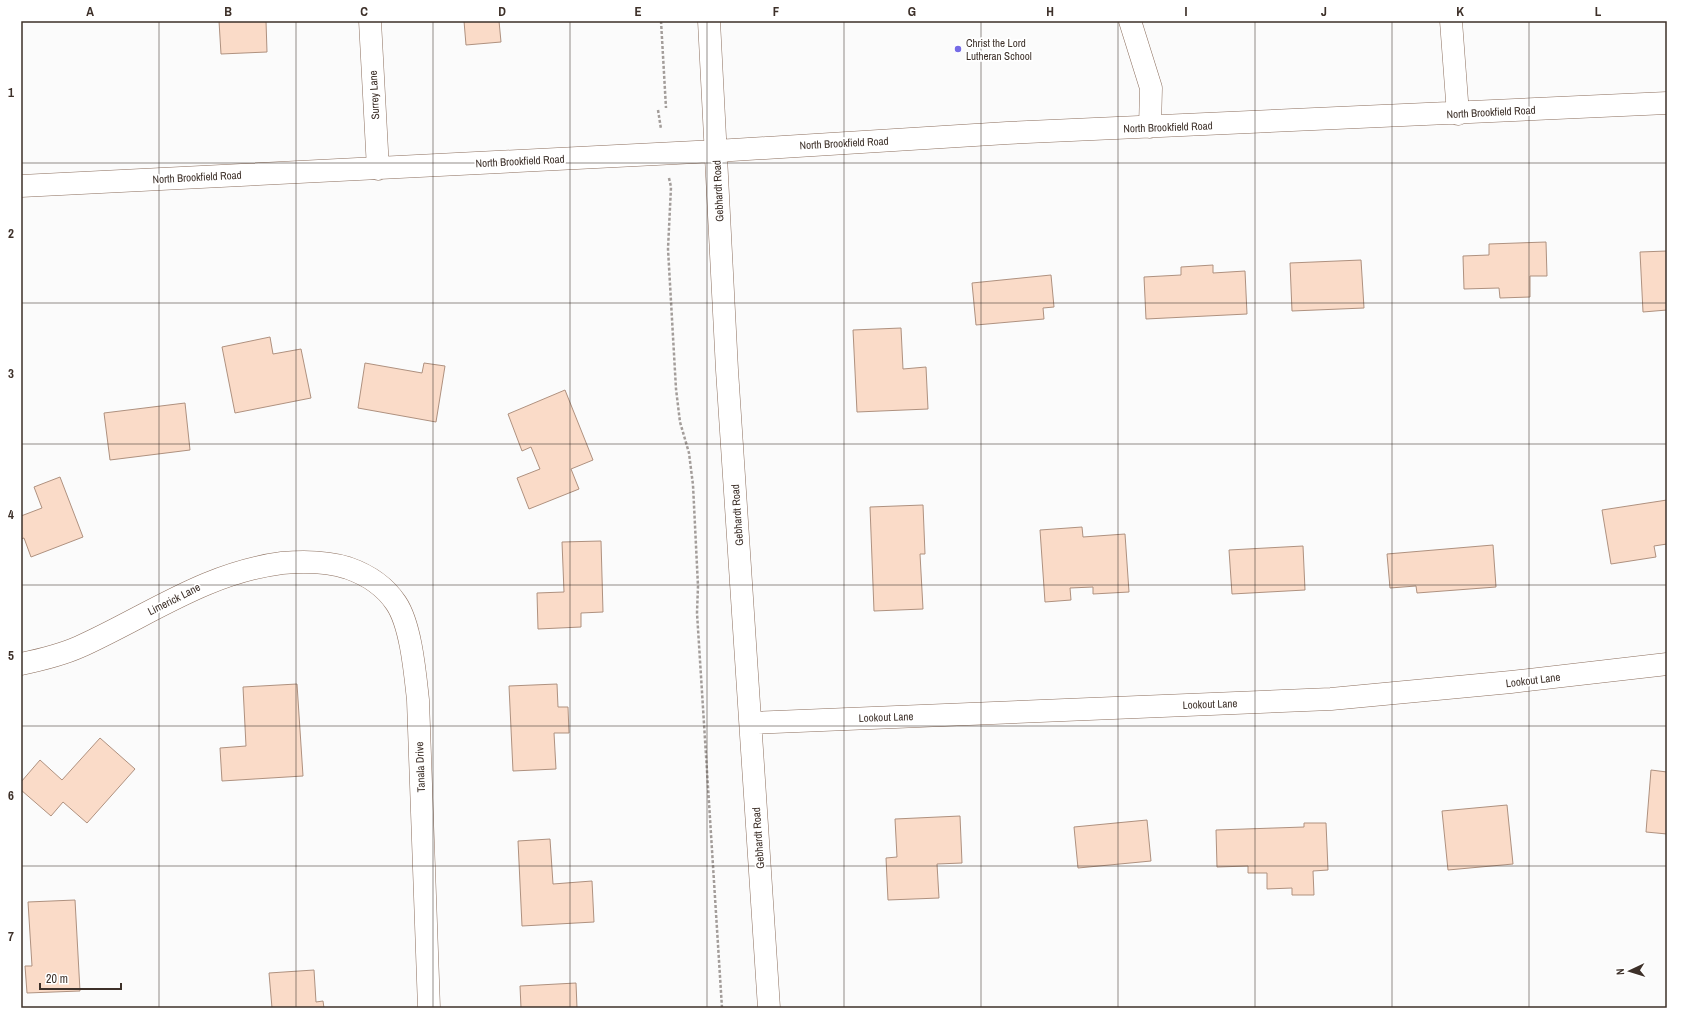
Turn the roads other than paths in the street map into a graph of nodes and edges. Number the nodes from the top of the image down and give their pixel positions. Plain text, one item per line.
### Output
1 (370, 21) edge
2 (709, 21) edge
3 (1130, 21) edge
4 (1450, 21) edge
5 (1667, 103) edge
6 (1458, 114) junction
7 (1150, 127) junction
8 (716, 151) junction
9 (378, 168) junction
10 (21, 186) edge
11 (335, 564) joint
12 (21, 664) edge
13 (1667, 664) edge
14 (751, 723) junction
15 (429, 1008) edge
16 (769, 1008) edge

1 - 9 street, Surrey Lane
2 - 8 street, Gebhardt Road
3 - 7 street
4 - 6 street
5 - 6 street, North Brookfield Road
6 - 7 street, North Brookfield Road
7 - 8 street, North Brookfield Road
8 - 9 street, North Brookfield Road
8 - 14 street, Gebhardt Road
9 - 10 street, North Brookfield Road
11 - 12 street, Limerick Lane
11 - 15 street, Tanala Drive
13 - 14 street, Lookout Lane
14 - 16 street, Gebhardt Road

